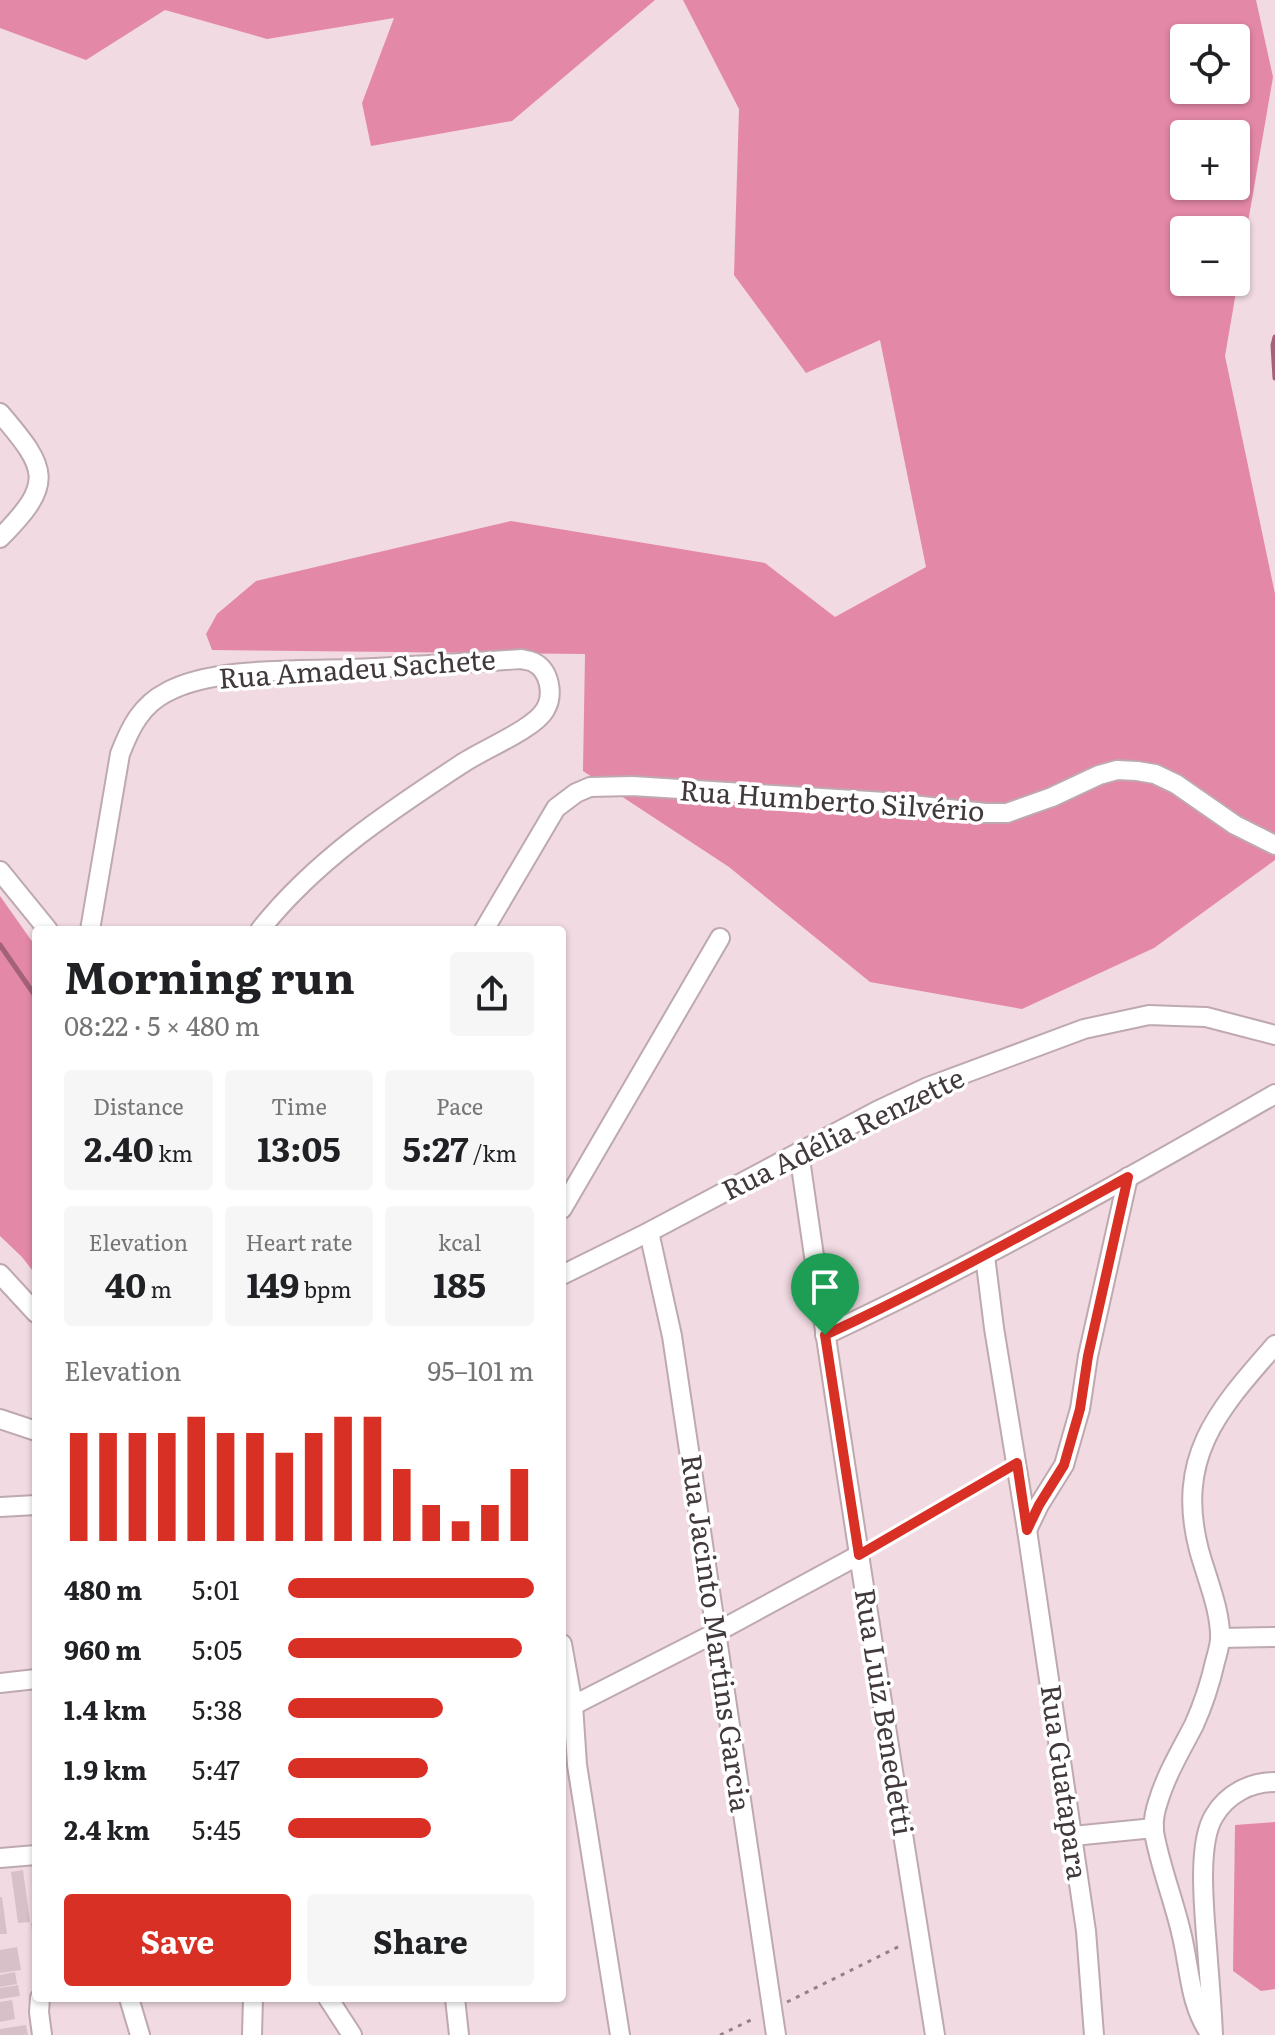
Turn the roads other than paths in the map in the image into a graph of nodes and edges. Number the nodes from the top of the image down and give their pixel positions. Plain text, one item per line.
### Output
1 (0, 413) edge
2 (0, 538) edge
3 (1275, 845) edge
4 (0, 871) edge
5 (45, 926) edge
6 (91, 926) edge
7 (264, 926) edge
8 (486, 926) edge
9 (720, 938) dead end
10 (1275, 1035) edge
11 (1275, 1094) edge
12 (799, 1152) junction
13 (1128, 1177) junction
14 (566, 1202) edge
15 (649, 1232) junction
16 (985, 1256) junction
17 (566, 1273) edge
18 (0, 1274) edge
19 (32, 1309) edge
20 (825, 1335) junction
21 (1275, 1345) edge
22 (0, 1419) edge
23 (32, 1430) edge
24 (32, 1505) edge
25 (0, 1507) edge
26 (1027, 1530) junction
27 (859, 1555) junction
28 (715, 1633) junction
29 (1275, 1637) edge
30 (1220, 1638) junction
31 (32, 1679) edge
32 (0, 1683) edge
33 (566, 1687) edge
34 (568, 1708) edge
35 (1275, 1782) edge
36 (1154, 1828) junction
37 (1073, 1836) junction
38 (32, 1855) edge
39 (0, 1858) edge
40 (40, 2002) edge
41 (130, 2002) edge
42 (253, 2002) edge
43 (331, 2002) edge
44 (455, 2002) edge
45 (42, 2035) edge
46 (140, 2035) edge
47 (252, 2035) edge
48 (352, 2035) edge
49 (459, 2035) edge
50 (620, 2035) edge
51 (776, 2035) edge
52 (935, 2035) edge
53 (1094, 2035) edge
54 (1212, 2035) edge

1 - 2 street
3 - 8 street, Rua Humberto Silvério
4 - 5 street
6 - 7 street, Rua Amadeu Sachete
9 - 14 street
10 - 12 street, Rua Adélia Renzette
11 - 13 street
12 - 15 street, Rua Adélia Renzette
12 - 20 street, Rua Luiz Benedetti
13 - 16 street
13 - 26 street
15 - 17 street, Rua Adélia Renzette
15 - 28 street, Rua Jacinto Martins Garcia
16 - 20 street
16 - 26 street, Rua Guatapara
18 - 19 street
20 - 27 street, Rua Luiz Benedetti
21 - 30 street
22 - 23 street
24 - 25 street
26 - 37 street, Rua Guatapara
27 - 28 street
27 - 52 street, Rua Luiz Benedetti
28 - 34 street
28 - 51 street, Rua Jacinto Martins Garcia
29 - 30 street
30 - 36 street
31 - 32 street
33 - 34 street
34 - 50 street
35 - 54 street
36 - 37 street
36 - 54 street
37 - 53 street, Rua Guatapara
38 - 39 street
40 - 45 street
41 - 46 street
42 - 47 street
43 - 48 street
44 - 49 street

